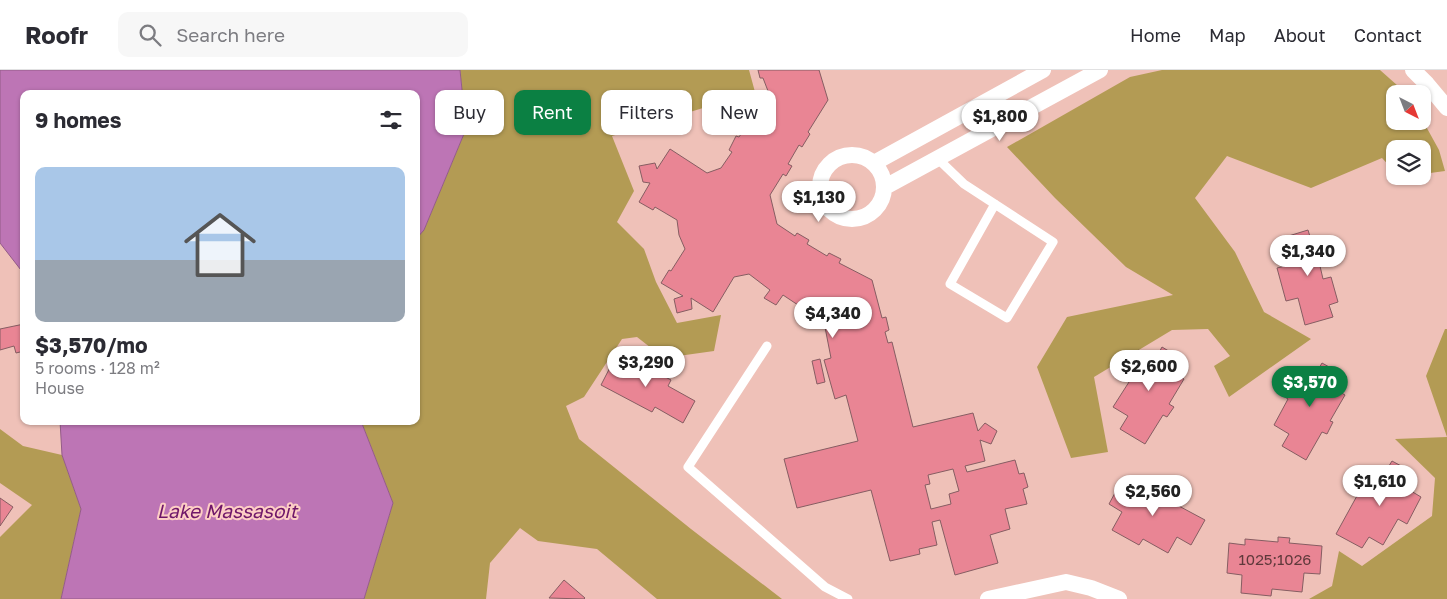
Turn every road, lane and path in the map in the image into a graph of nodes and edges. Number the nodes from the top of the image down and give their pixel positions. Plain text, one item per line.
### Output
1 (1043, 70) edge
2 (1100, 70) edge
3 (1413, 70) edge
4 (1447, 108) edge
5 (925, 135) junction
6 (937, 158) junction
7 (874, 163) junction
8 (884, 187) junction
9 (995, 204) junction
10 (767, 346) dead end
11 (848, 599) edge
12 (988, 599) edge
13 (1119, 599) edge

1 - 5 street
2 - 6 street
3 - 4 street
5 - 6 street
5 - 7 street
6 - 8 street
6 - 9 lane
7 - 8 street
7 - 8 street
9 - 9 lane
10 - 11 lane
12 - 13 street

